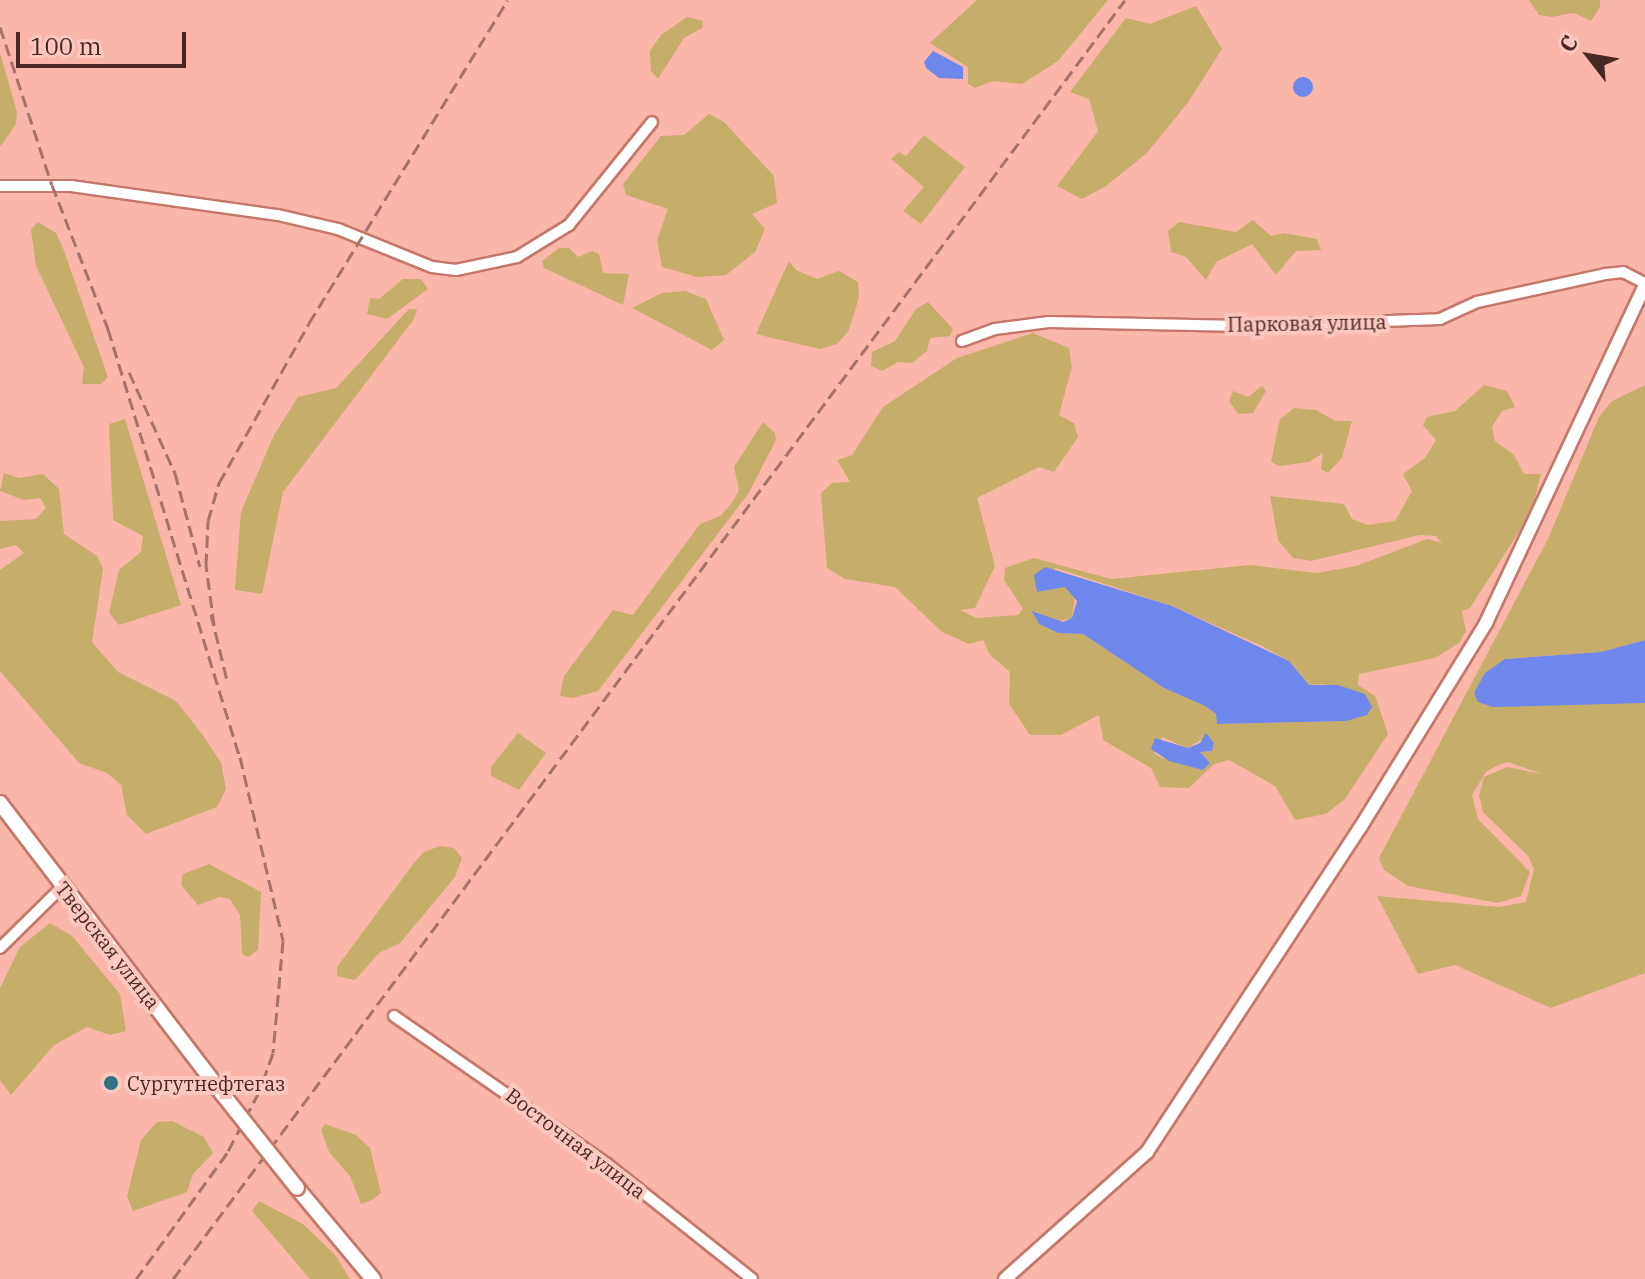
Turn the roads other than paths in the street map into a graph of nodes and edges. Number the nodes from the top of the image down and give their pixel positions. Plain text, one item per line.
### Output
1 (652, 122) dead end
2 (0, 186) edge
3 (1645, 284) edge
4 (962, 341) dead end
5 (0, 803) edge
6 (62, 887) junction
7 (0, 948) edge
8 (394, 1016) dead end
9 (373, 1279) edge
10 (752, 1279) edge
11 (1005, 1279) edge

1 - 2 street
3 - 4 street, Парковая улица
3 - 11 street
5 - 6 main road, Тверская улица
6 - 7 street
6 - 9 main road, Тверская улица, bridge
8 - 10 street, Восточная улица

